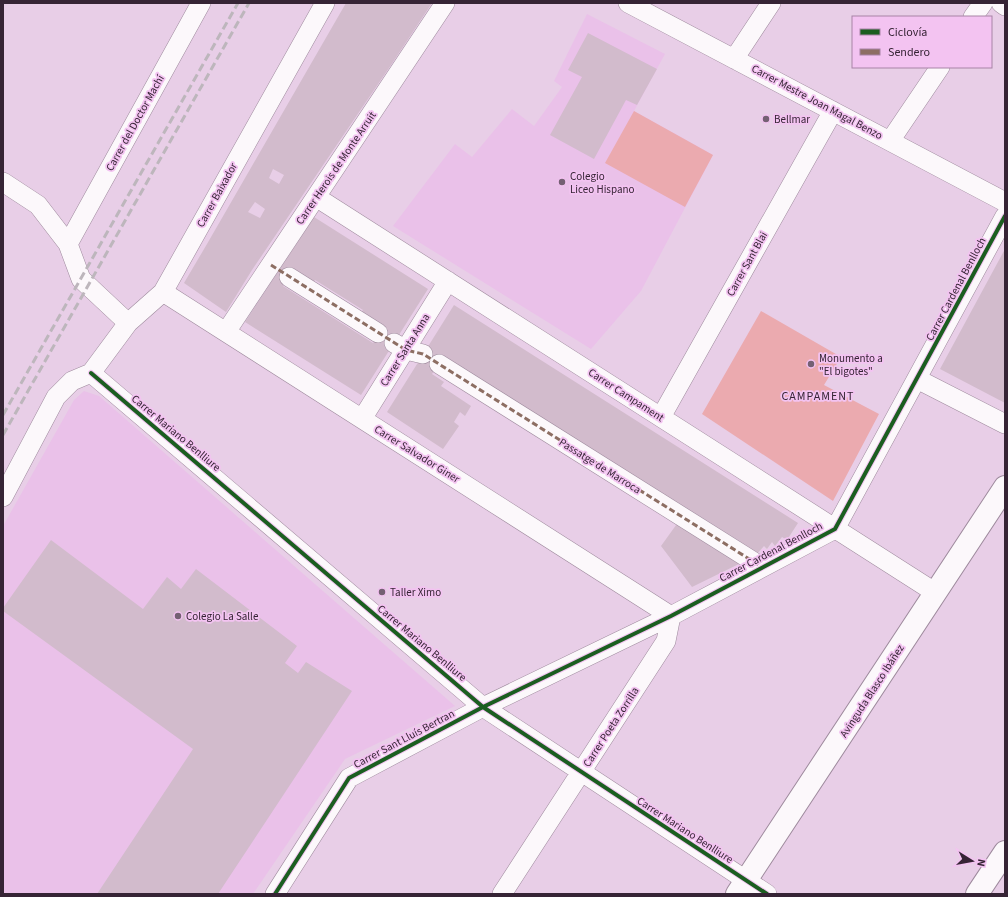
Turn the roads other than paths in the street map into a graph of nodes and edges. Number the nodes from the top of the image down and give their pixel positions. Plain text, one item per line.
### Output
1 (201, 3) edge
2 (325, 3) edge
3 (445, 3) edge
4 (628, 3) edge
5 (771, 3) edge
6 (983, 3) edge
7 (1001, 3) edge
8 (1005, 6) edge
9 (974, 16) edge
10 (734, 59) junction
11 (939, 68) edge
12 (833, 111) junction
13 (890, 141) junction
14 (3, 182) edge
15 (316, 197) junction
16 (1005, 202) edge
17 (1005, 216) edge
18 (68, 244) junction
19 (279, 271) junction
20 (448, 281) junction
21 (163, 292) junction
22 (128, 323) junction
23 (226, 332) junction
24 (408, 349) junction
25 (91, 373) junction
26 (917, 379) junction
27 (661, 417) junction
28 (362, 419) junction
29 (1005, 424) edge
30 (1005, 487) edge
31 (3, 497) edge
32 (836, 529) junction
33 (762, 567) junction
34 (936, 593) junction
35 (671, 616) junction
36 (483, 707) junction
37 (582, 773) junction
38 (1005, 852) edge
39 (742, 887) edge
40 (275, 894) edge
41 (502, 894) edge
42 (767, 894) edge
43 (977, 894) edge

1 - 18 street, Carrer del Doctor Machí
2 - 21 street, Carrer Baixador
3 - 15 street, Carrer Herois de Monte Arruit
4 - 10 street, Carrer Mestre Joan Magal Benzo
5 - 10 street
6 - 9 street
7 - 8 street
10 - 12 street, Carrer Mestre Joan Magal Benzo
11 - 13 street
12 - 13 street, Carrer Mestre Joan Magal Benzo
12 - 27 street, Carrer Sant Blai
13 - 16 street, Carrer Mestre Joan Magal Benzo
14 - 18 street
15 - 19 street, Carrer Herois de Monte Arruit
15 - 20 street, Carrer Campament
17 - 26 street, Carrer Cardenal Benlloch
18 - 22 street
19 - 23 street, Carrer Herois de Monte Arruit
19 - 24 street, Passatge de Marroca
20 - 24 street, Carrer Santa Anna
20 - 27 street, Carrer Campament
21 - 22 street, Carrer Baixador
21 - 23 street, Carrer Salvador Giner
22 - 25 street, Carrer Baixador
23 - 28 street, Carrer Salvador Giner
24 - 28 street, Carrer Santa Anna
24 - 33 street, Passatge de Marroca
25 - 31 street
25 - 36 street, Carrer Mariano Benlliure
26 - 29 street
26 - 32 street, Carrer Cardenal Benlloch
27 - 32 street, Carrer Campament
28 - 35 street, Carrer Salvador Giner
30 - 34 street, Avinguda Blasco Ibáñez
32 - 33 street, Carrer Cardenal Benlloch
32 - 34 street, Carrer Campament
33 - 35 street, Carrer Cardenal Benlloch
34 - 39 street, Avinguda Blasco Ibáñez
35 - 36 street, Carrer Cardenal Benlloch
35 - 37 street, Carrer Poeta Zorrilla
36 - 37 street, Carrer Mariano Benlliure
36 - 40 street, Carrer Sant Lluís Bertran
37 - 39 street, Carrer Mariano Benlliure
37 - 41 street, Carrer Poeta Zorrilla
38 - 43 street
39 - 42 street, Carrer Mariano Benlliure

